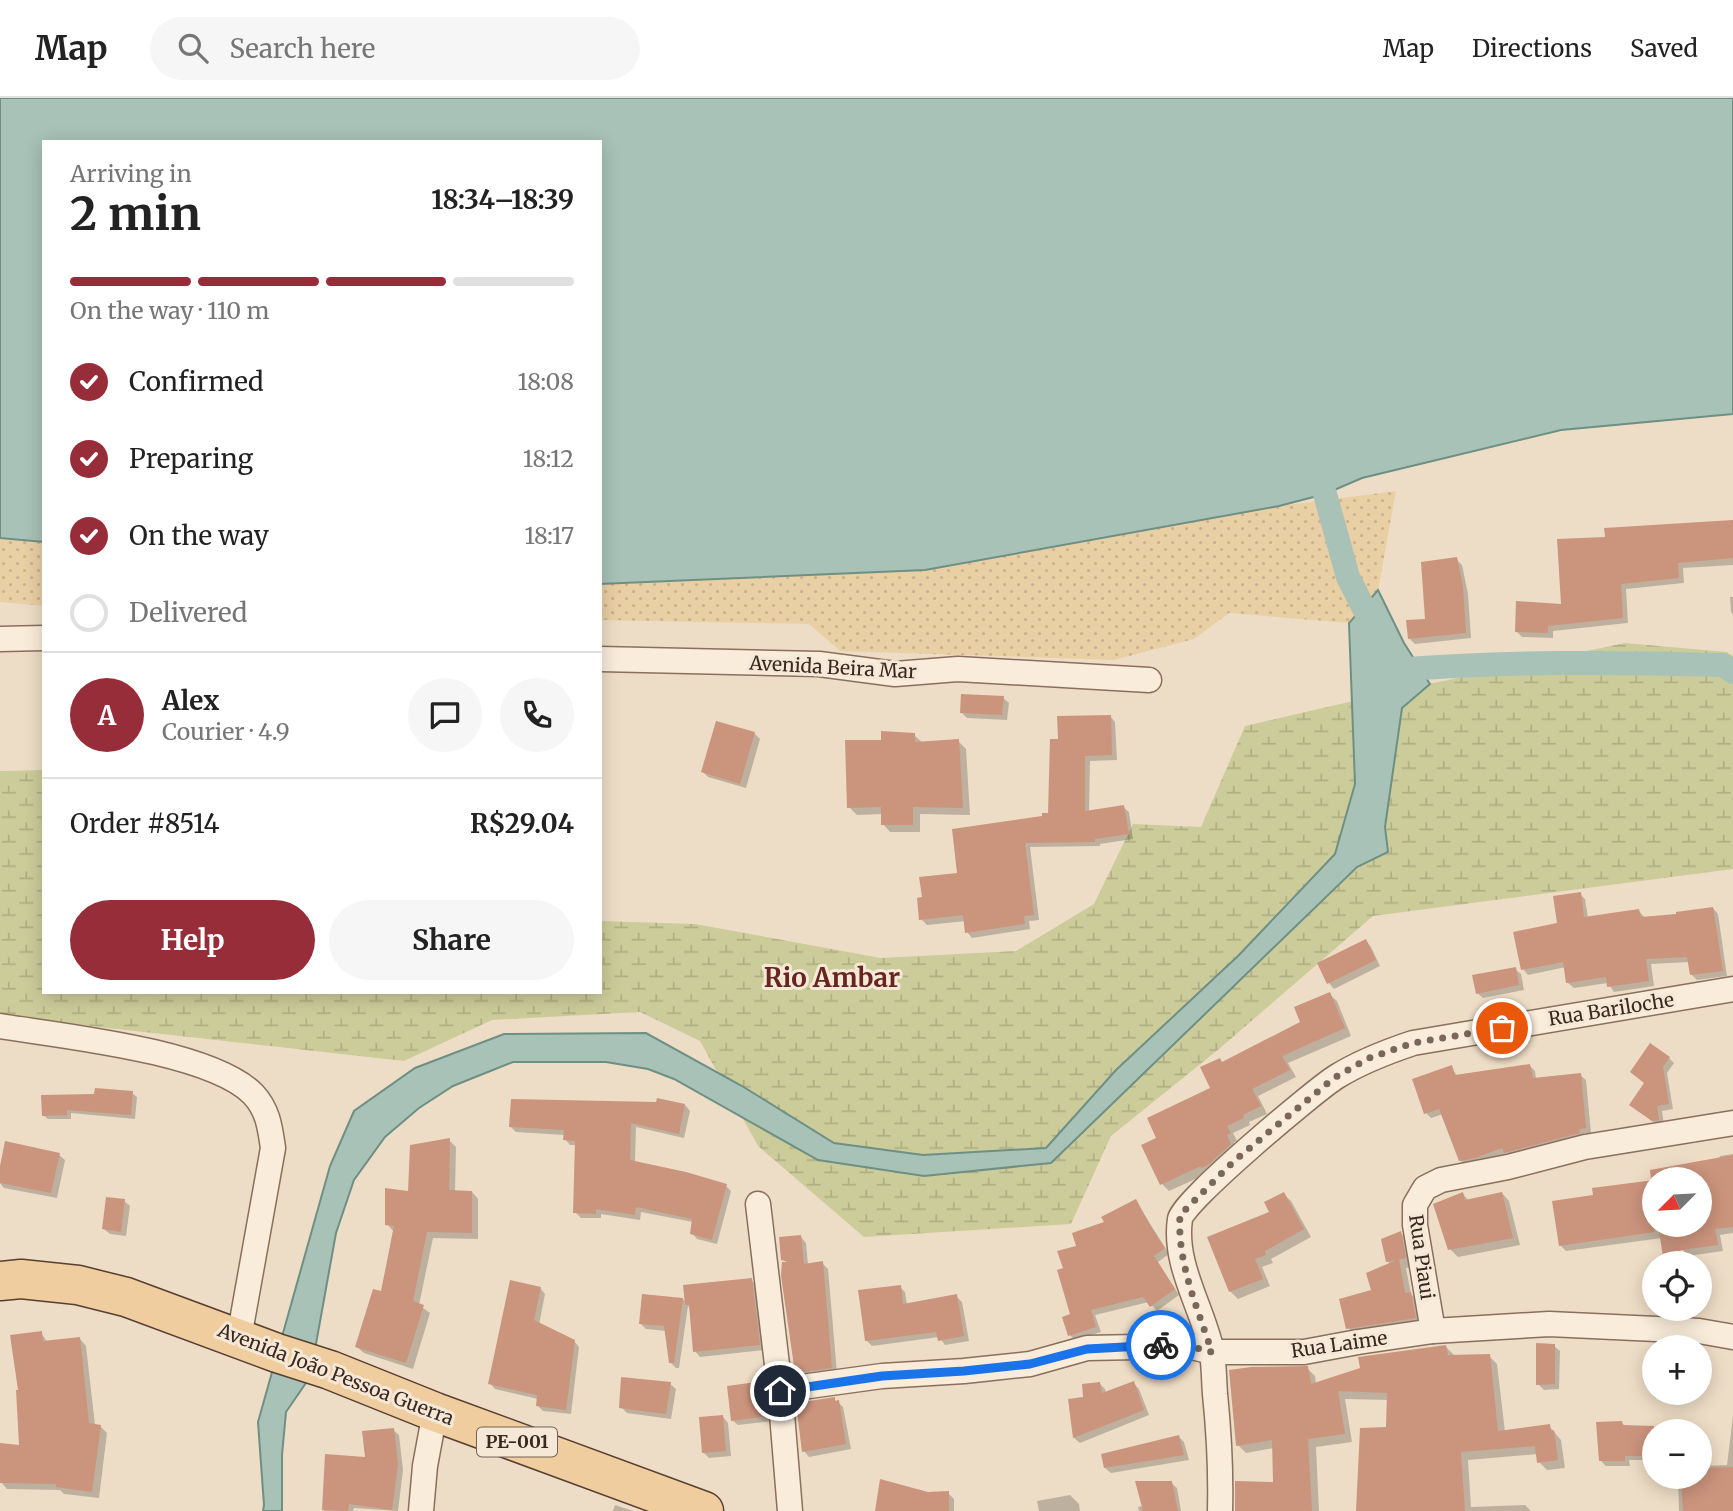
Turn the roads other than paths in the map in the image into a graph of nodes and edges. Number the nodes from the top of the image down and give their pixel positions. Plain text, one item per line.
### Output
1 (42, 638) edge
2 (0, 639) edge
3 (602, 659) edge
4 (1149, 680) dead end
5 (1733, 989) edge
6 (0, 1026) edge
7 (1733, 1123) edge
8 (758, 1204) dead end
9 (0, 1281) edge
10 (1433, 1331) junction
11 (1733, 1337) edge
12 (239, 1338) junction
13 (1212, 1352) junction
14 (780, 1391) junction
15 (435, 1412) junction
16 (421, 1511) edge
17 (704, 1511) edge
18 (790, 1511) edge
19 (1220, 1511) edge

1 - 2 street
3 - 4 street, Avenida Beira Mar
5 - 13 street, Rua Bariloche
6 - 12 street
7 - 10 street, Rua Piaui
8 - 14 street
9 - 12 main road, Avenida João Pessoa Guerra
10 - 11 street, Rua Laime
10 - 13 street, Rua Laime
12 - 15 main road, Avenida João Pessoa Guerra / PE-001
13 - 14 street, Rua Laime
13 - 19 street, Rua Bariloche
14 - 18 street
15 - 16 street
15 - 17 main road, Avenida João Pessoa Guerra / PE-001

